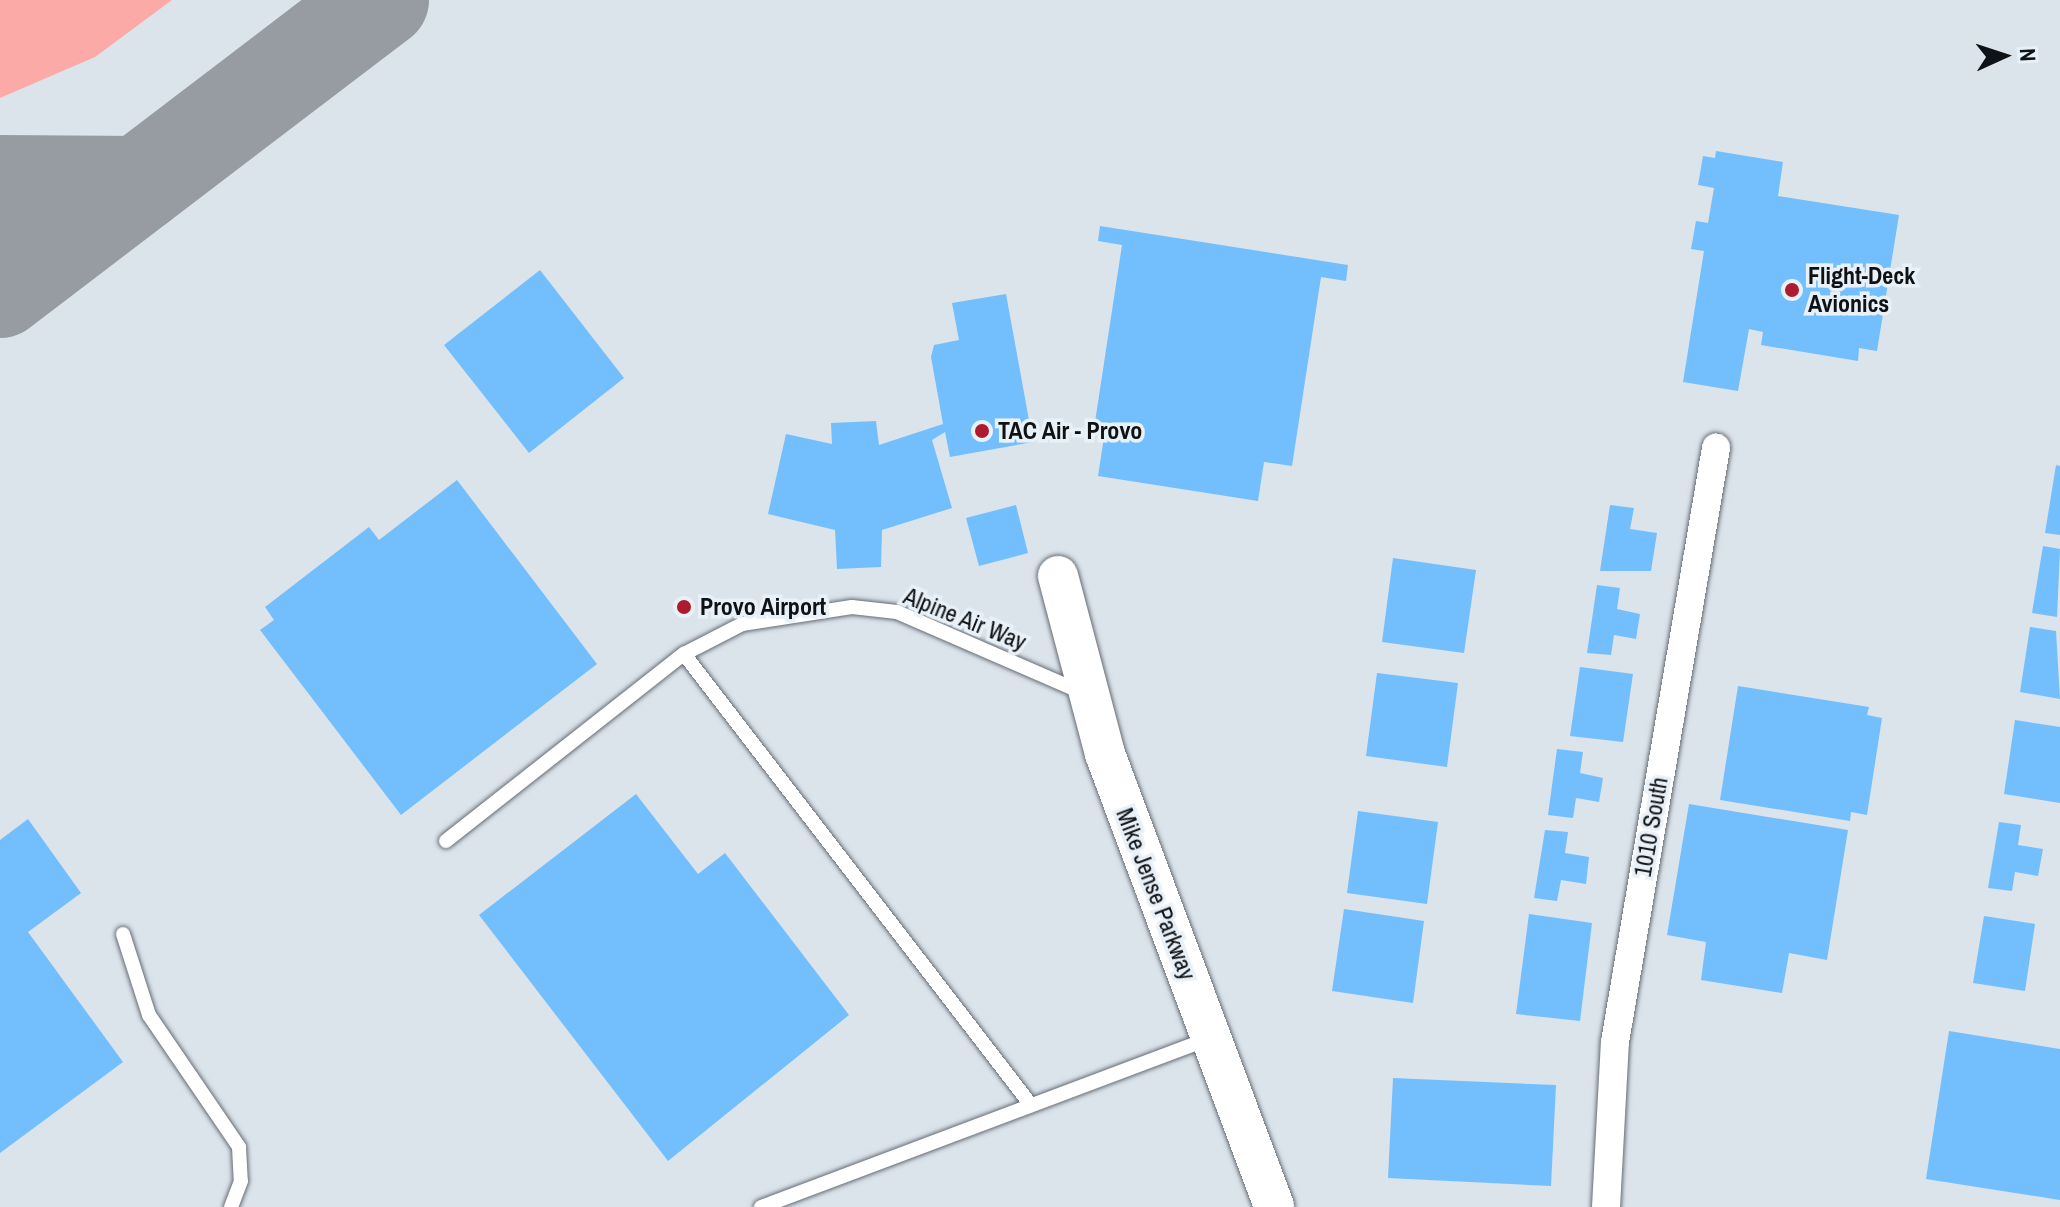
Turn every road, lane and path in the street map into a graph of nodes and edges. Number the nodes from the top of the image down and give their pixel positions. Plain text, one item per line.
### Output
1 (1716, 448) dead end
2 (1058, 576) dead end
3 (684, 654) junction
4 (1089, 696) junction
5 (446, 841) dead end
6 (123, 934) dead end
7 (1210, 1038) junction
8 (1031, 1105) junction
9 (231, 1207) edge
10 (761, 1207) edge
11 (1274, 1207) edge
12 (1606, 1207) edge

1 - 12 street, 1010 South
2 - 4 street, Mike Jense Parkway
3 - 4 lane, Alpine Air Way
3 - 5 lane, Alpine Air Way
3 - 8 lane
4 - 7 street, Mike Jense Parkway
6 - 9 lane
7 - 8 lane
7 - 11 street, Mike Jense Parkway
8 - 10 lane

